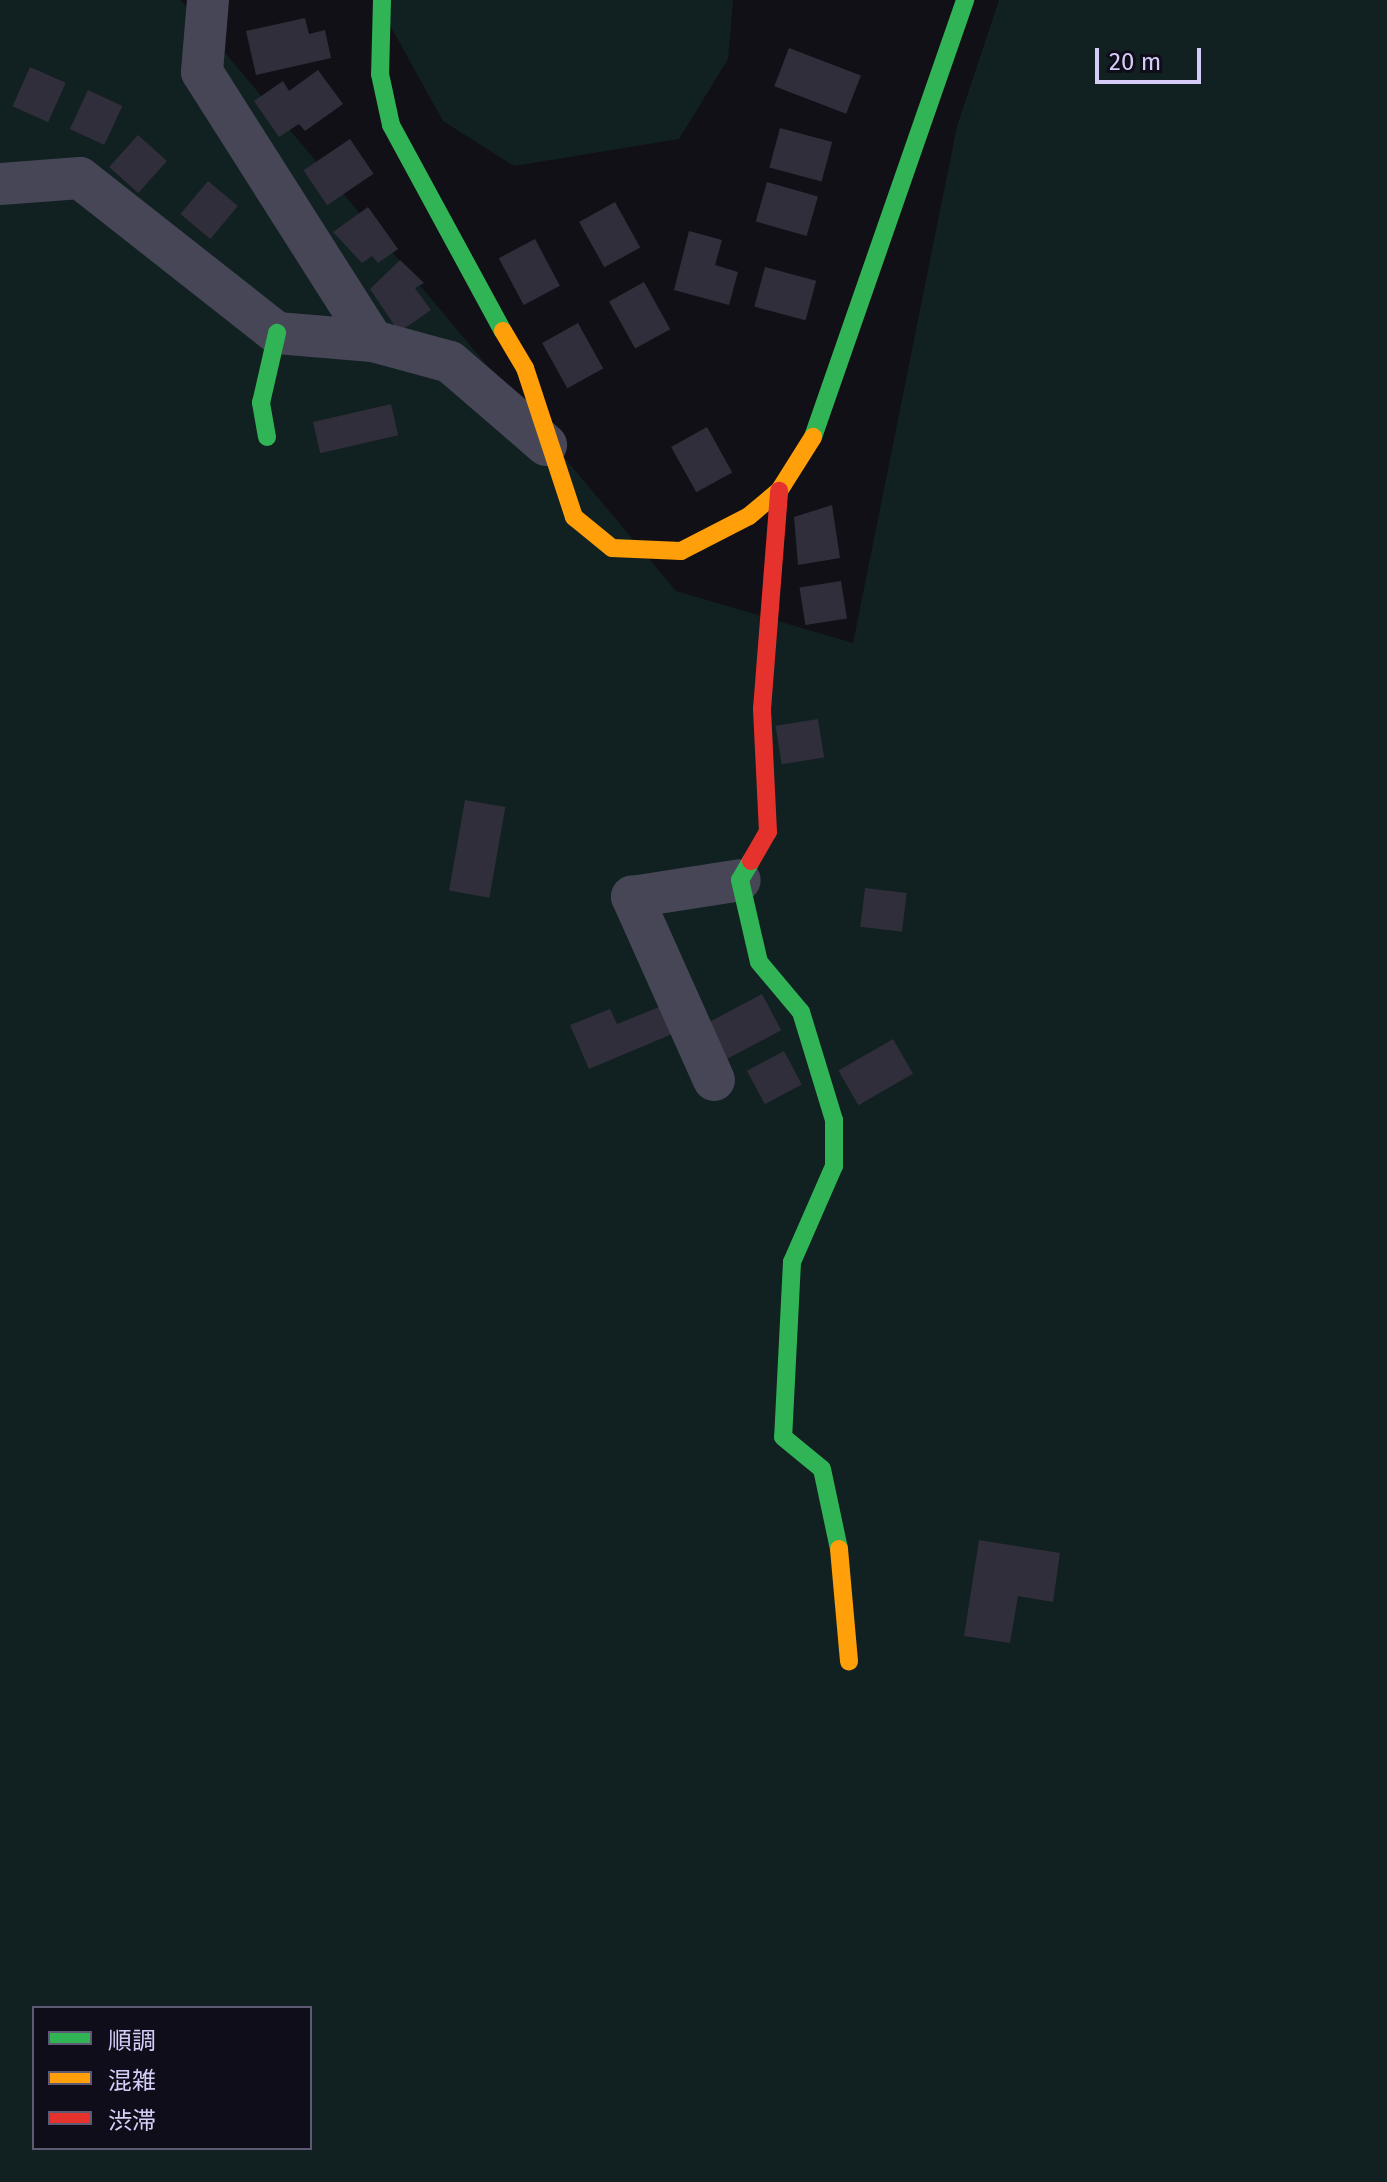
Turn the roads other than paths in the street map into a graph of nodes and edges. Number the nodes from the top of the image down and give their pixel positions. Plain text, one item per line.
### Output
1 (208, 0) edge
2 (382, 0) edge
3 (965, 0) edge
4 (0, 184) edge
5 (277, 333) junction
6 (373, 341) junction
7 (267, 437) dead end
8 (546, 445) junction
9 (779, 491) junction
10 (740, 880) junction
11 (714, 1080) dead end
12 (849, 1662) dead end

1 - 6 street
2 - 8 street
3 - 9 street
4 - 5 street
5 - 6 street
5 - 7 street
6 - 8 street
8 - 9 street
9 - 10 street
10 - 11 street
10 - 12 street

